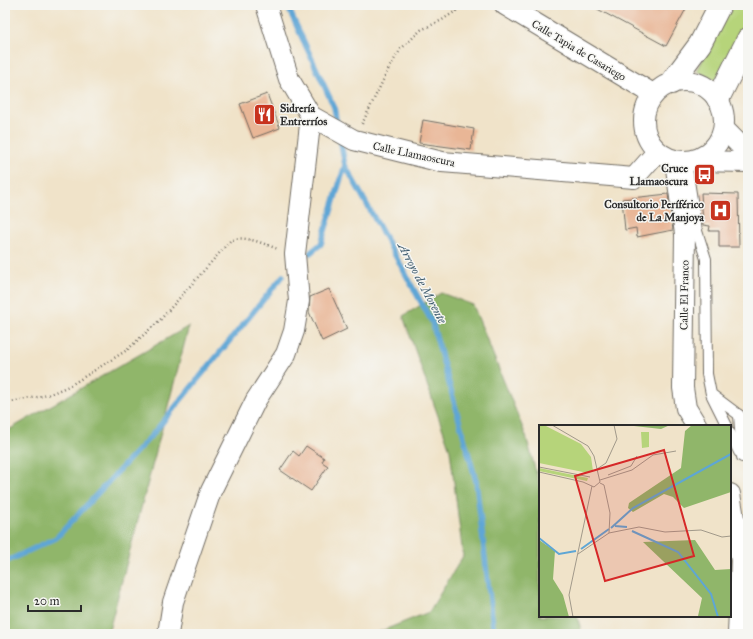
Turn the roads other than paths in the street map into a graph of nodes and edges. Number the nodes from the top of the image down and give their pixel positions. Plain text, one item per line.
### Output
1 (266, 5) edge
2 (505, 5) edge
3 (720, 5) edge
4 (748, 39) edge
5 (662, 88) junction
6 (718, 99) junction
7 (319, 120) junction
8 (724, 129) junction
9 (657, 152) junction
10 (748, 153) edge
11 (684, 161) junction
12 (748, 162) edge
13 (711, 394) junction
14 (739, 415) junction
15 (696, 425) edge
16 (726, 425) edge
17 (748, 426) edge
18 (731, 435) edge
19 (731, 500) edge
20 (168, 634) edge
21 (738, 634) edge

1 - 7 street
2 - 5 street, Calle Tapia de Casariego
3 - 5 street
4 - 6 street
5 - 6 street
5 - 9 street
6 - 8 street
7 - 9 street, Calle Llamaoscura
7 - 20 street
8 - 10 street
8 - 11 street
9 - 11 street
11 - 12 street
11 - 13 lane
11 - 15 street, Calle El Franco
13 - 14 lane
13 - 16 lane
14 - 17 lane
14 - 18 lane
19 - 21 street

